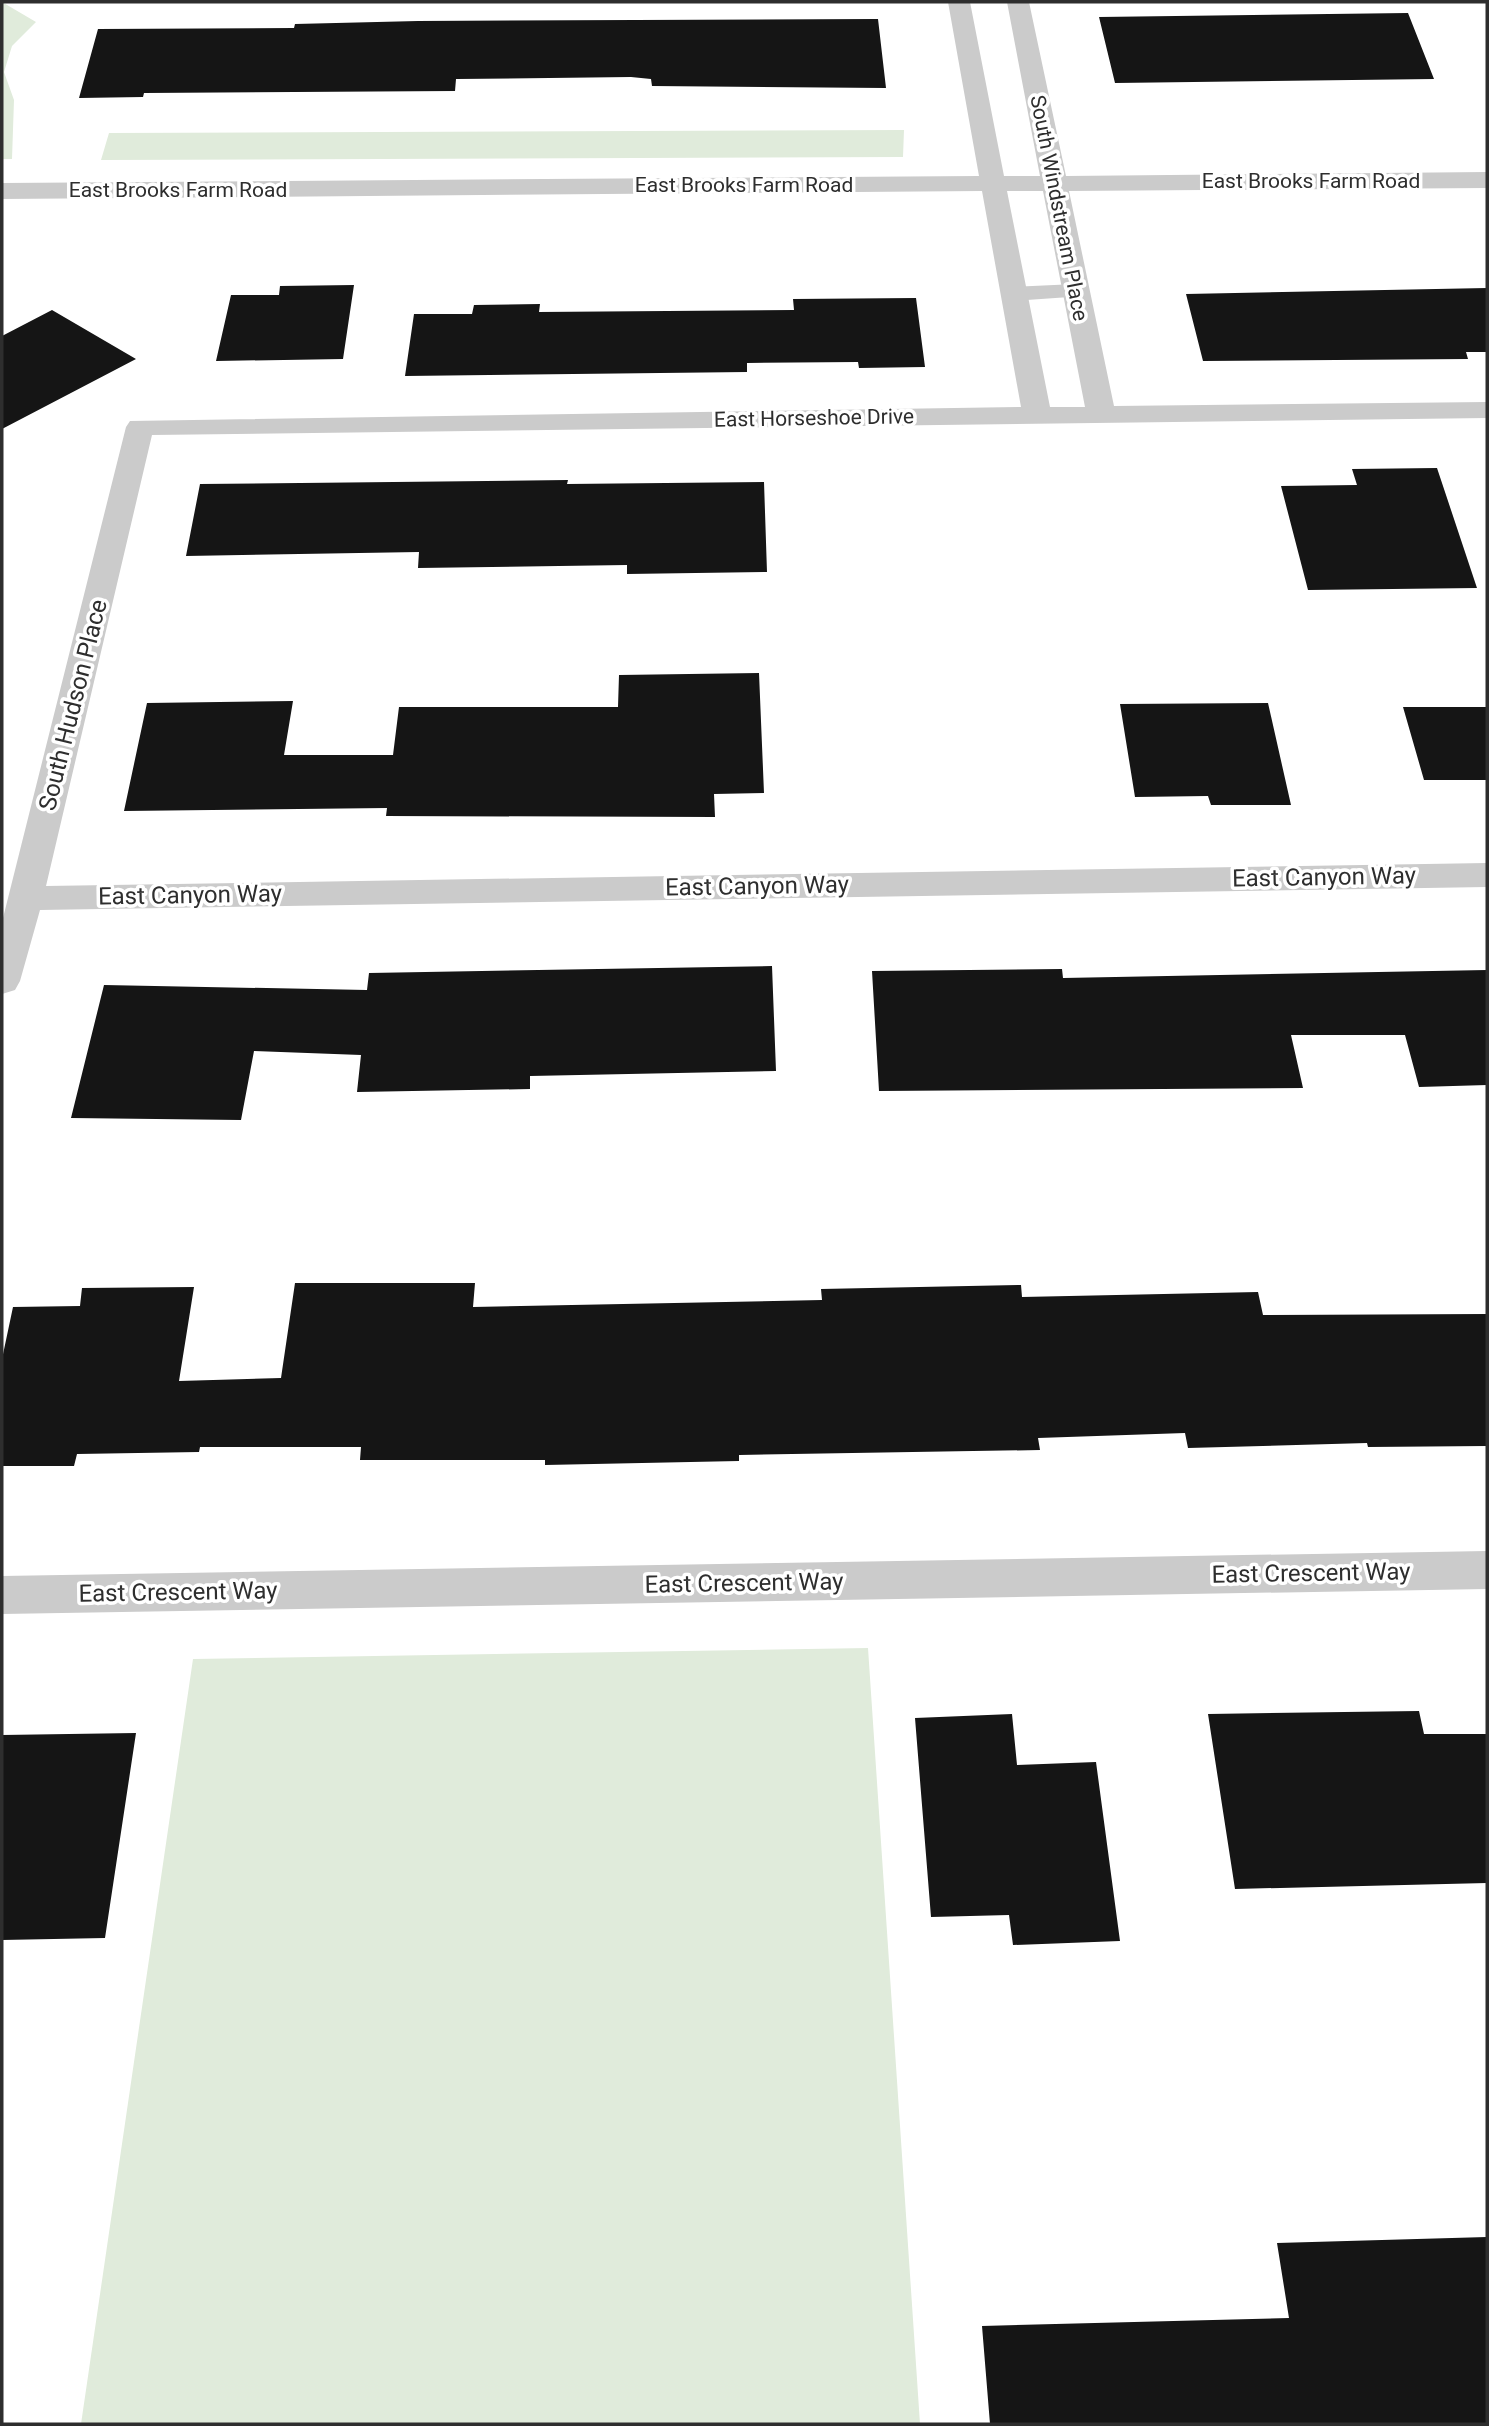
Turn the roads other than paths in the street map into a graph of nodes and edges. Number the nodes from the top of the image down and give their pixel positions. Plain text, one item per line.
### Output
1 (959, 2) edge
2 (1018, 2) edge
3 (1487, 180) edge
4 (1054, 182) junction
5 (993, 183) junction
6 (2, 191) edge
7 (1076, 292) junction
8 (1013, 293) junction
9 (1487, 410) edge
10 (1101, 414) junction
11 (1037, 415) junction
12 (140, 427) joint
13 (1487, 874) edge
14 (26, 898) junction
15 (2, 981) edge
16 (1487, 1570) edge
17 (2, 1595) edge

1 - 5 street
2 - 4 street, South Windstream Place
3 - 4 street, East Brooks Farm Road
4 - 5 street, East Brooks Farm Road
4 - 7 street, South Windstream Place
5 - 6 street, East Brooks Farm Road
5 - 8 street
7 - 8 lane
7 - 10 street, South Windstream Place
8 - 11 street
9 - 10 street, East Horseshoe Drive
10 - 11 street, East Horseshoe Drive
11 - 12 street, East Horseshoe Drive
12 - 14 street, South Hudson Place
13 - 14 street, East Canyon Way
14 - 15 street, South Hudson Place
16 - 17 street, East Crescent Way

